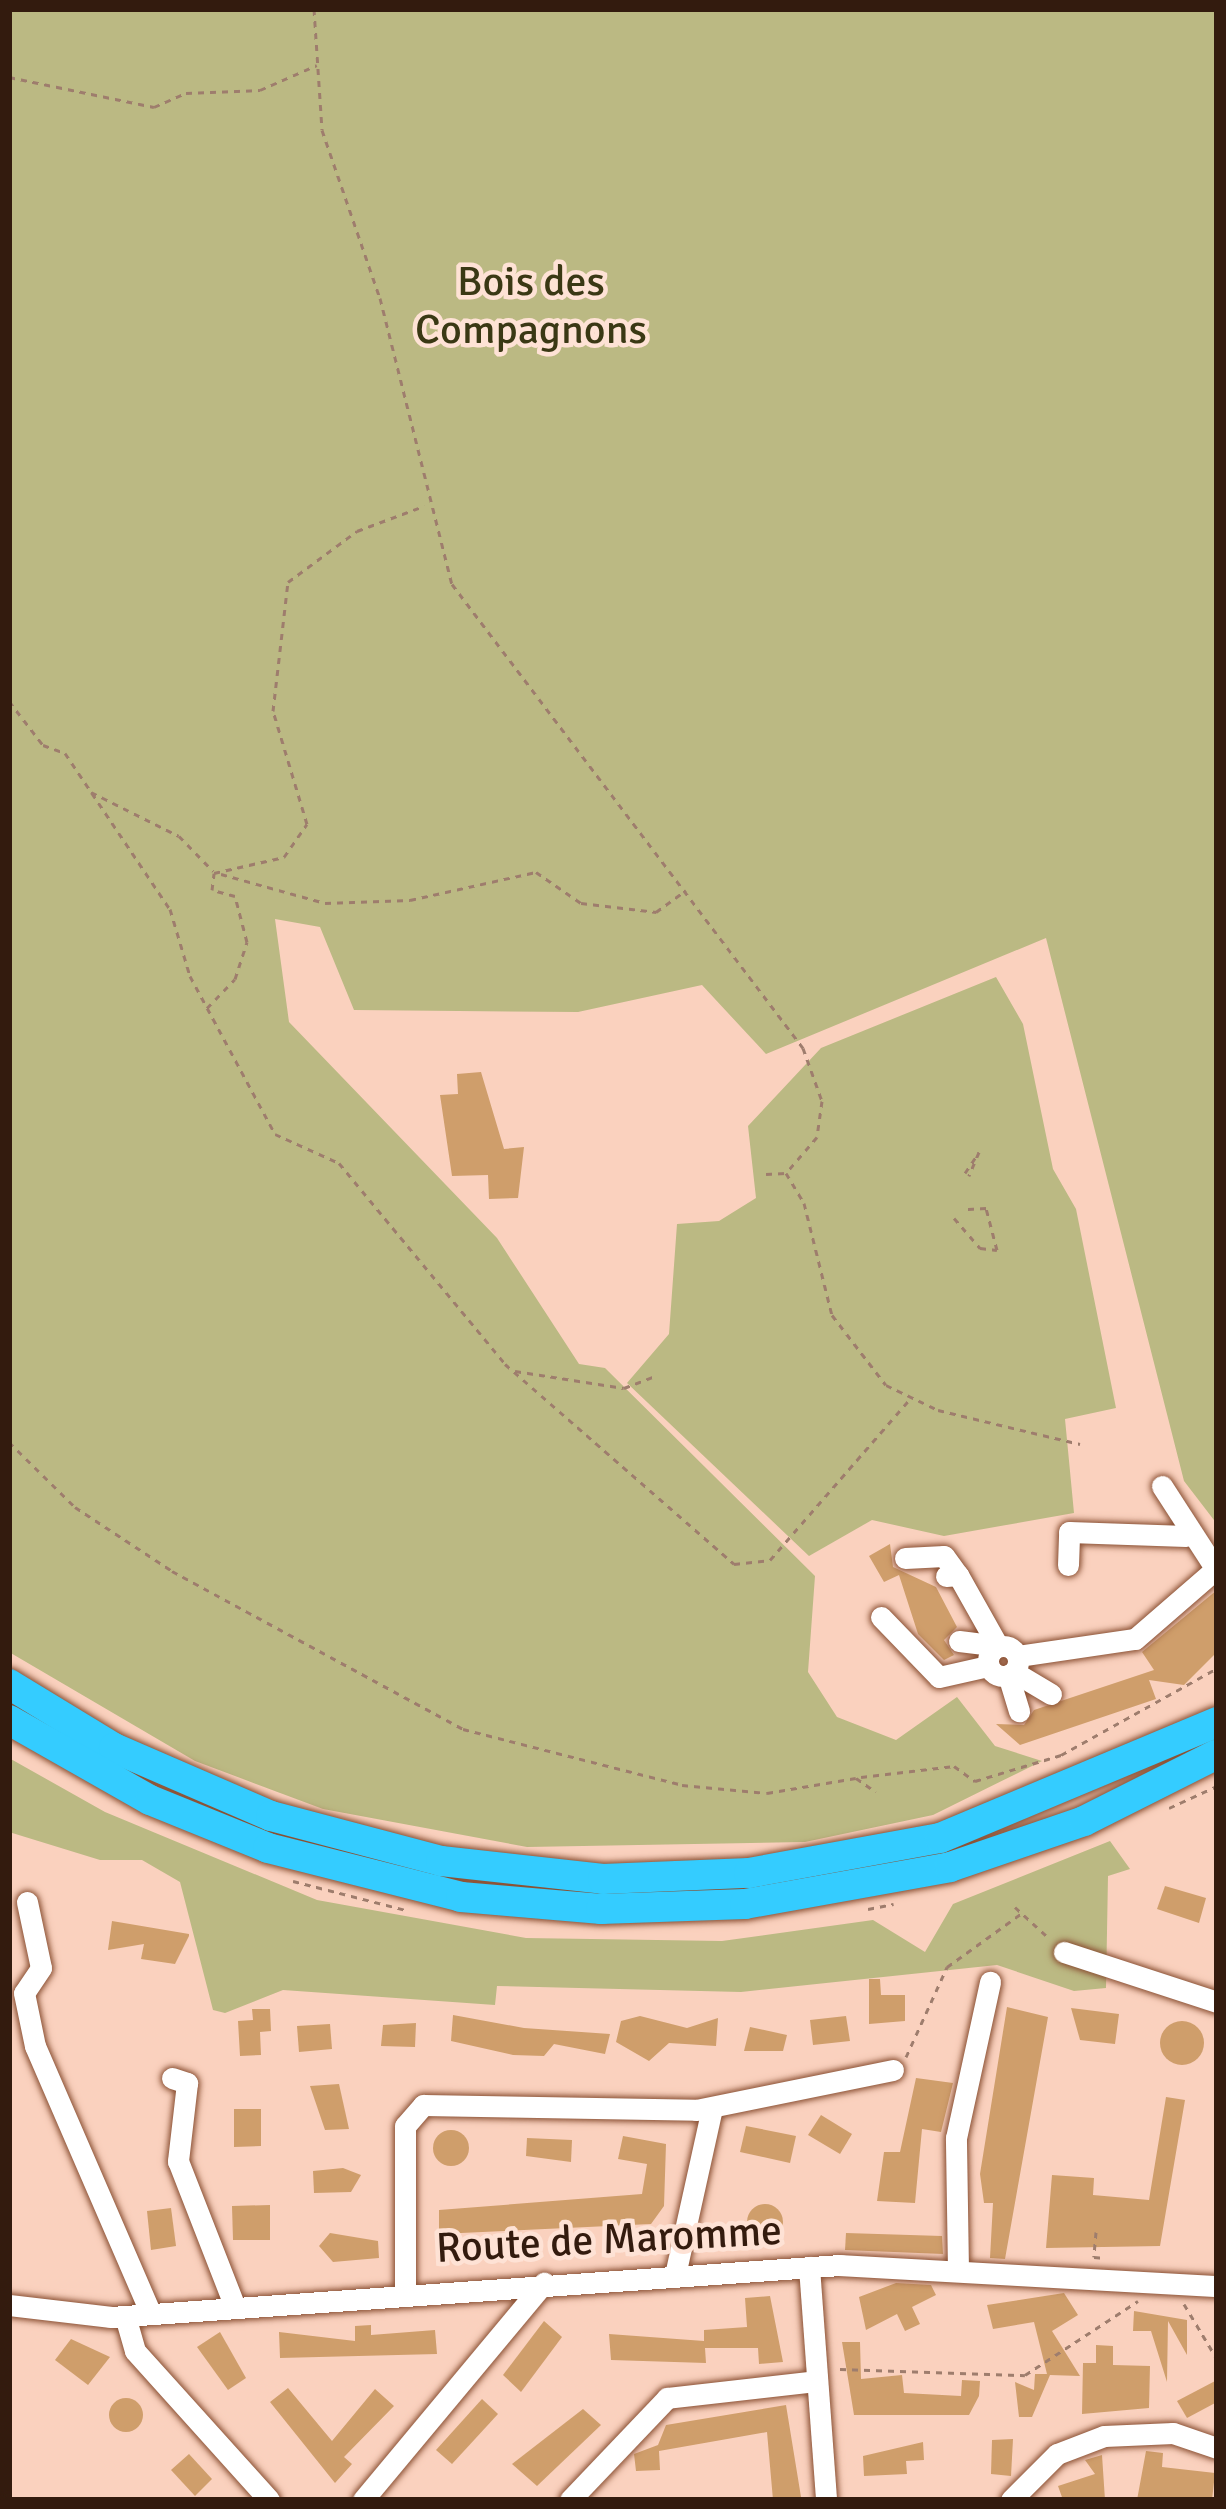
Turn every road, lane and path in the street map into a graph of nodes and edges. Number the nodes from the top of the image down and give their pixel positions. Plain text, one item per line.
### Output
1 (314, 9) edge
2 (318, 64) junction
3 (9, 77) edge
4 (428, 505) junction
5 (9, 701) edge
6 (88, 791) junction
7 (214, 873) junction
8 (688, 889) junction
9 (205, 1009) junction
10 (786, 1173) junction
11 (766, 1174) dead end
12 (964, 1208) dead end
13 (954, 1218) dead end
14 (513, 1371) junction
15 (653, 1378) dead end
16 (908, 1401) junction
17 (9, 1442) edge
18 (1080, 1444) dead end
19 (1162, 1486) dead end
20 (1186, 1536) junction
21 (904, 1558) dead end
22 (1068, 1565) dead end
23 (1216, 1569) edge
24 (881, 1617) dead end
25 (959, 1641) dead end
26 (1005, 1663) junction
27 (1217, 1668) edge
28 (9, 1684) edge
29 (1051, 1694) dead end
30 (1019, 1711) dead end
31 (9, 1720) edge
32 (1217, 1721) edge
33 (1217, 1754) edge
34 (856, 1778) junction
35 (876, 1792) dead end
36 (27, 1902) dead end
37 (1015, 1907) dead end
38 (1022, 1913) junction
39 (1064, 1952) joint
40 (990, 1982) dead end
41 (1217, 2002) edge
42 (893, 2070) joint
43 (172, 2078) dead end
44 (712, 2108) junction
45 (1096, 2232) dead end
46 (809, 2267) junction
47 (958, 2270) junction
48 (675, 2275) junction
49 (1093, 2278) junction
50 (544, 2283) junction
51 (1217, 2286) edge
52 (405, 2291) junction
53 (1147, 2296) dead end
54 (1180, 2298) dead end
55 (233, 2302) junction
56 (9, 2305) edge
57 (149, 2310) junction
58 (125, 2316) junction
59 (1217, 2359) edge
60 (815, 2375) junction
61 (1217, 2448) edge
62 (269, 2500) edge
63 (363, 2500) edge
64 (570, 2500) edge
65 (826, 2500) edge
66 (1011, 2500) edge

1 - 2 path
2 - 3 path
2 - 4 path
4 - 7 path
4 - 8 path
5 - 6 path
6 - 7 path
6 - 9 path
7 - 8 path
7 - 9 path
8 - 10 path
9 - 14 path
10 - 11 path
10 - 16 path
12 - 13 path
14 - 15 path
14 - 16 path
16 - 18 path
17 - 34 path
19 - 20 street
20 - 22 street
20 - 23 street
21 - 26 street
23 - 26 street
24 - 26 street
25 - 26 street
26 - 29 street
26 - 30 street
27 - 34 path
28 - 32 highway
31 - 33 highway
34 - 35 path
36 - 57 street
37 - 38 path
38 - 39 path
38 - 42 path
39 - 41 street
40 - 47 street
42 - 44 street
43 - 55 street
44 - 48 street
44 - 52 street
45 - 49 path
46 - 47 street, Route de Maromme
46 - 48 street, Route de Maromme
46 - 60 street
47 - 49 street, Route de Maromme
48 - 50 street, Route de Maromme
49 - 51 street, Route de Maromme
50 - 52 street, Route de Maromme
50 - 63 street
52 - 55 street, Route de Maromme
53 - 60 path
54 - 59 path
55 - 57 street, Route de Maromme
56 - 58 street, Route de Maromme
57 - 58 street, Route de Maromme
58 - 62 street
60 - 64 street
60 - 65 street
61 - 66 street

